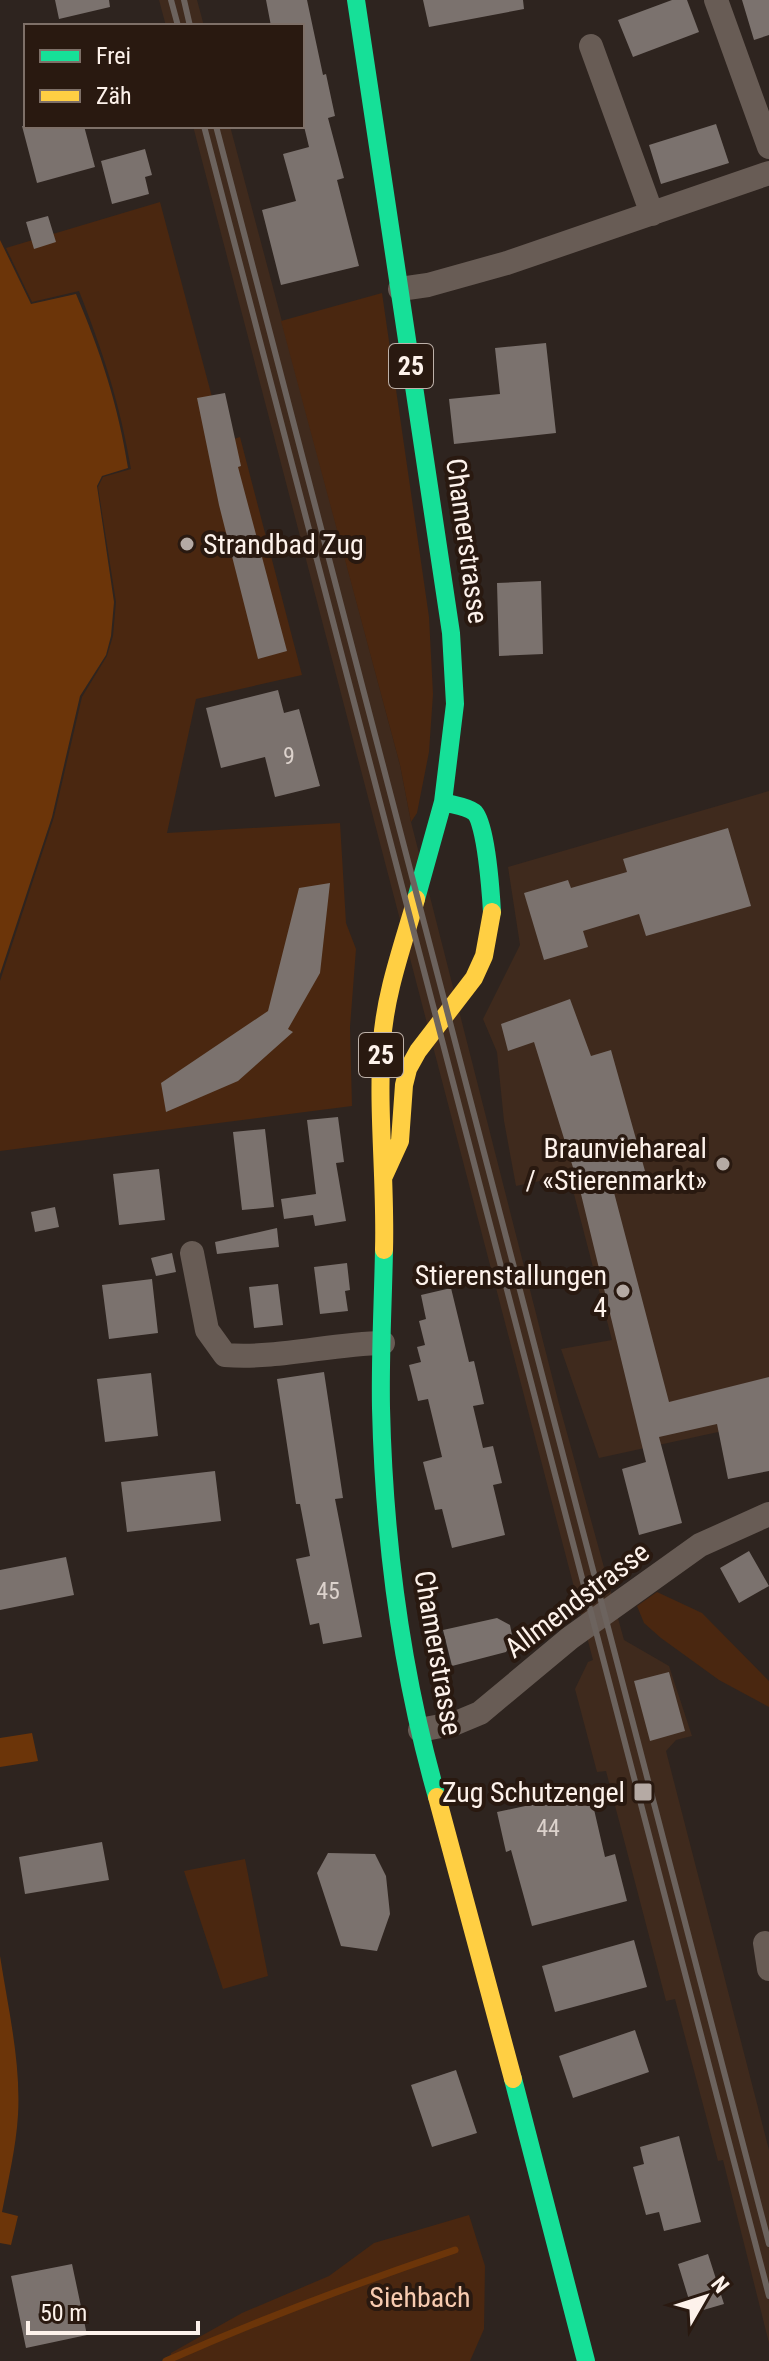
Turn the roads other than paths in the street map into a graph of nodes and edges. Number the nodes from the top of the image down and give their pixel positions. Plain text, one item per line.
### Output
1 (356, 0) edge
2 (716, 0) edge
3 (591, 46) dead end
4 (769, 147) edge
5 (769, 173) edge
6 (652, 214) junction
7 (400, 289) junction
8 (443, 802) junction
9 (384, 1176) junction
10 (192, 1253) dead end
11 (383, 1343) junction
12 (769, 1514) edge
13 (420, 1730) junction
14 (765, 1943) dead end
15 (769, 1969) edge
16 (586, 2361) edge

1 - 7 main road, Chamerstrasse / 25
2 - 4 street
3 - 6 street
5 - 6 street
6 - 7 street
7 - 8 main road, Chamerstrasse / 25
8 - 9 main road, Chamerstrasse / 25
8 - 9 main road, Chamerstrasse
9 - 11 main road, Chamerstrasse / 25
10 - 11 street
11 - 13 main road, Chamerstrasse / 25
12 - 13 street, Allmendstrasse
13 - 16 main road, Chamerstrasse / 25
14 - 15 street

